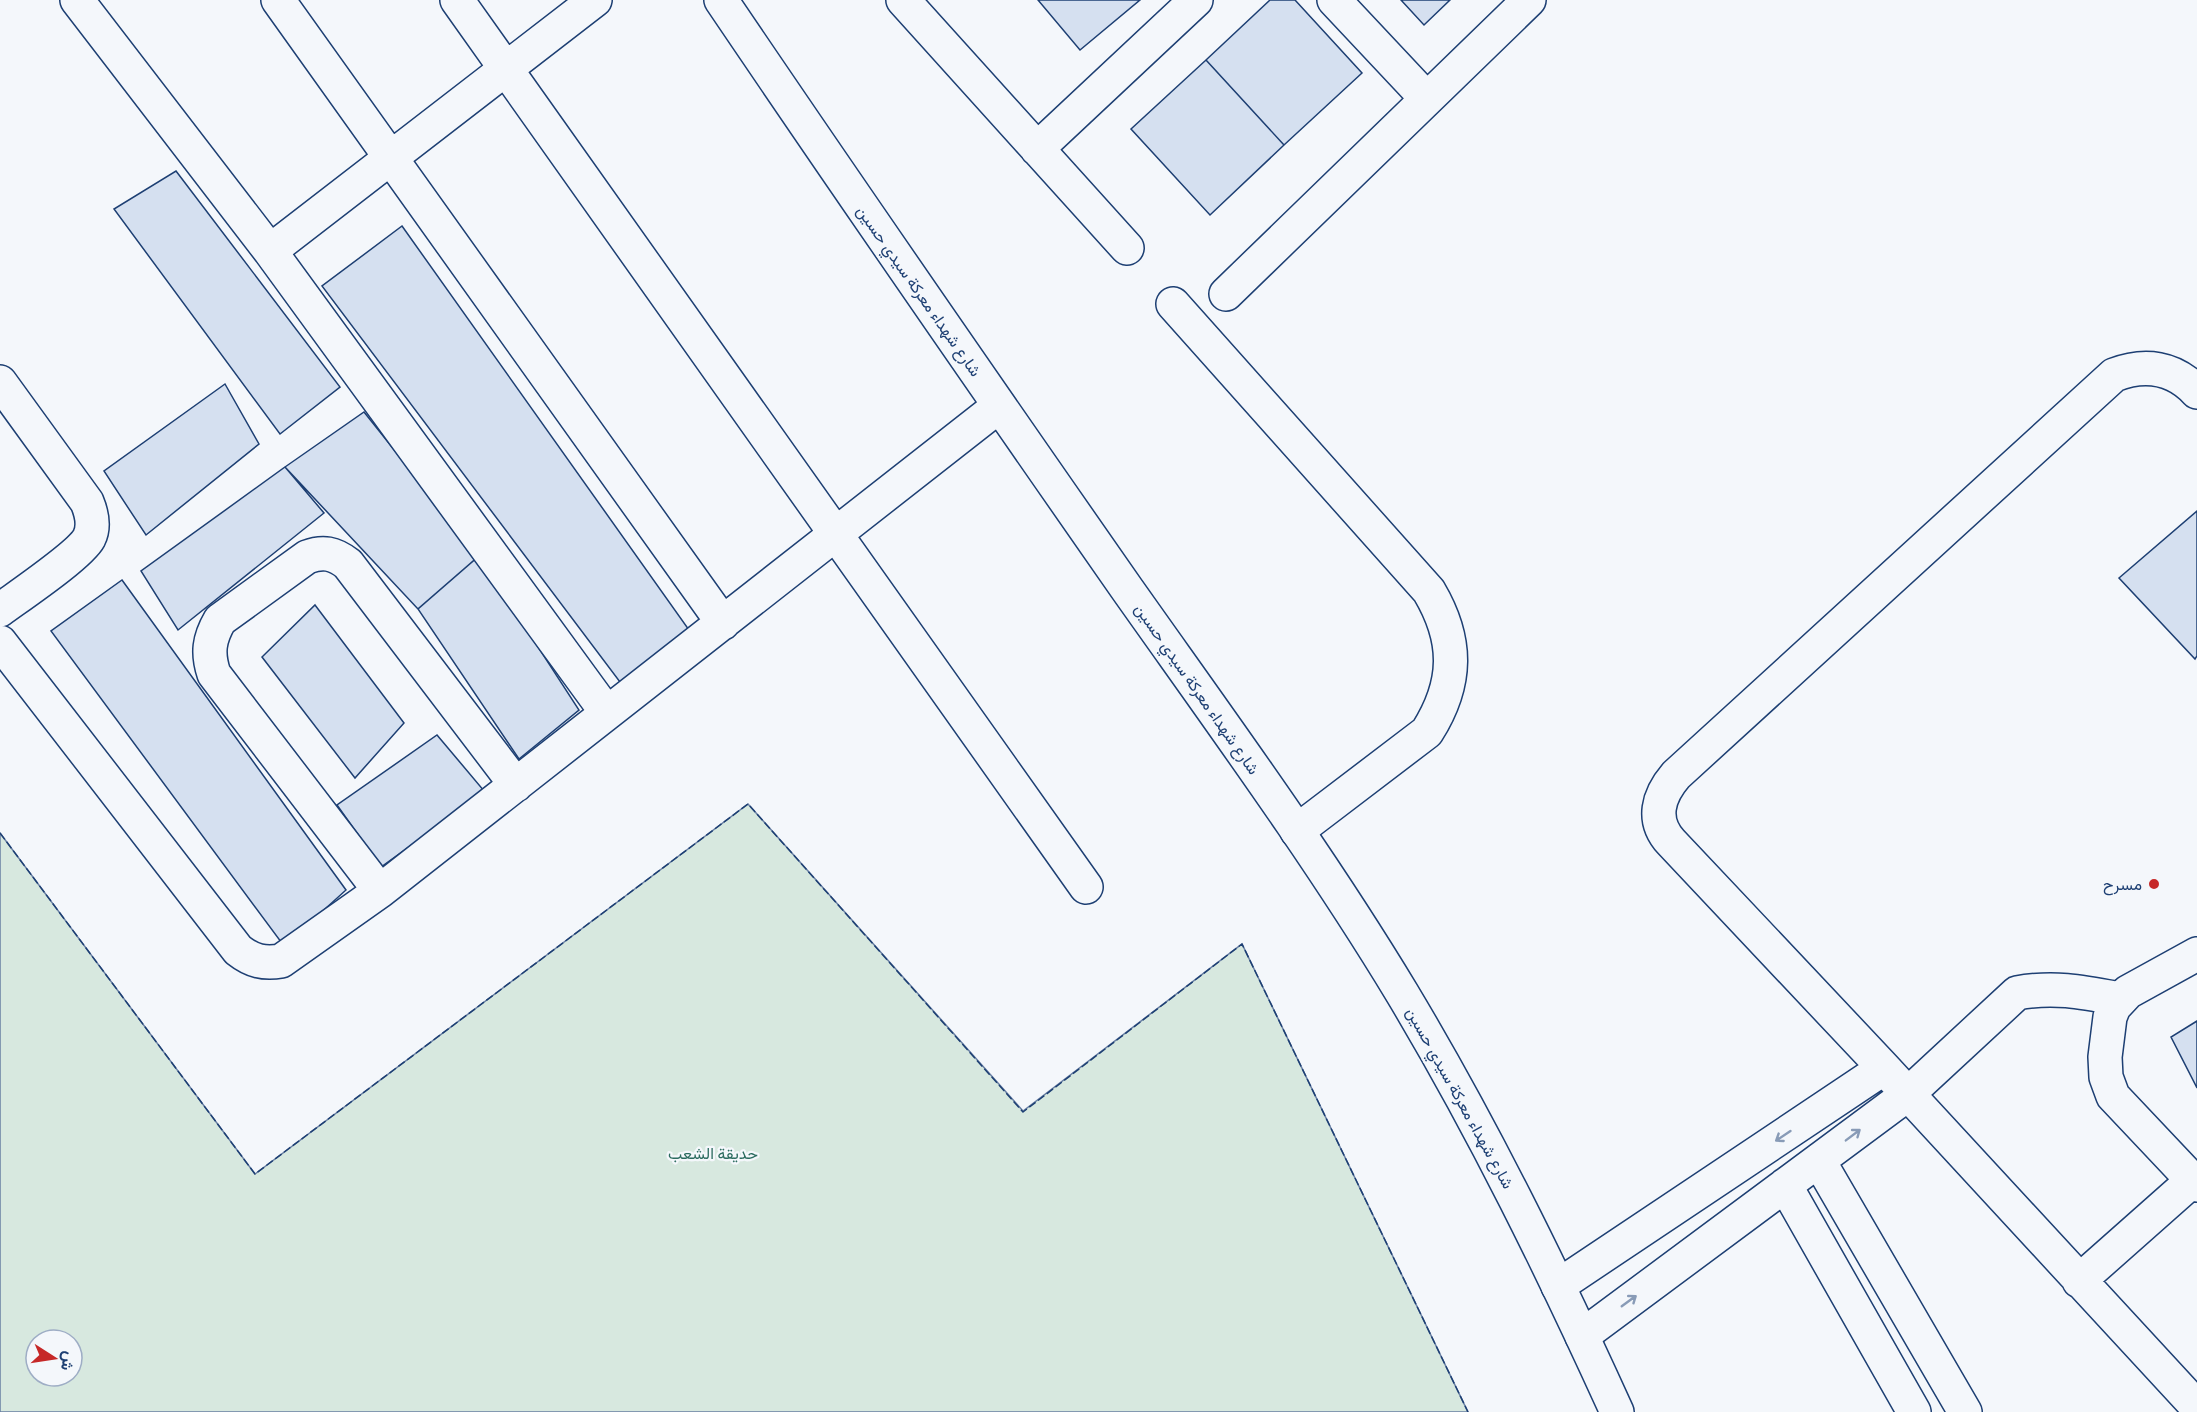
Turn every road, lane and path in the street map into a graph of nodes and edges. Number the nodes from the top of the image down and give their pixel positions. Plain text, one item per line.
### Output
1 (77, 0) edge
2 (278, 0) edge
3 (457, 0) edge
4 (595, 0) edge
5 (721, 0) edge
6 (903, 0) edge
7 (1196, 0) edge
8 (1334, 0) edge
9 (1529, 0) edge
10 (505, 69) junction
11 (1427, 99) junction
12 (1037, 149) junction
13 (390, 158) junction
14 (1127, 248) dead end
15 (270, 250) junction
16 (1226, 294) dead end
17 (1173, 304) dead end
18 (0, 382) edge
19 (2197, 392) edge
20 (999, 405) junction
21 (836, 534) junction
22 (0, 610) edge
23 (723, 623) junction
24 (0, 642) edge
25 (607, 713) junction
26 (516, 785) junction
27 (1297, 831) junction
28 (1086, 887) dead end
29 (380, 891) junction
30 (2197, 954) edge
31 (2120, 999) junction
32 (1884, 1068) junction
33 (1908, 1094) junction
34 (1819, 1161) junction
35 (2195, 1183) edge
36 (1785, 1185) junction
37 (2079, 1281) junction
38 (1558, 1286) junction
39 (1582, 1336) junction
40 (2197, 1407) edge
41 (1617, 1412) edge
42 (1914, 1412) edge
43 (1965, 1412) edge

1 - 15 main road
2 - 13 main road
3 - 10 main road
4 - 10 main road
5 - 20 main road, شارع شهداء معركة سيدي حسين
6 - 12 main road
7 - 12 main road
8 - 11 main road
9 - 11 main road
10 - 13 main road
10 - 21 main road
11 - 16 main road
12 - 14 main road
13 - 15 main road
13 - 23 main road
15 - 25 main road
17 - 27 main road
18 - 22 main road
19 - 32 main road
20 - 21 main road
20 - 27 main road, شارع شهداء معركة سيدي حسين
21 - 23 main road
21 - 28 main road
23 - 25 main road
24 - 29 main road
25 - 26 main road
26 - 29 main road
26 - 29 main road
27 - 38 main road, شارع شهداء معركة سيدي حسين
30 - 31 main road
31 - 33 main road
31 - 35 main road
32 - 33 main road
32 -> 38 main road
34 -> 33 main road
33 - 37 main road
34 - 36 main road
34 - 43 main road
35 - 37 main road
39 -> 36 main road
36 - 42 main road
37 - 40 main road
38 - 39 main road, شارع شهداء معركة سيدي حسين
39 - 41 main road, شارع شهداء معركة سيدي حسين

